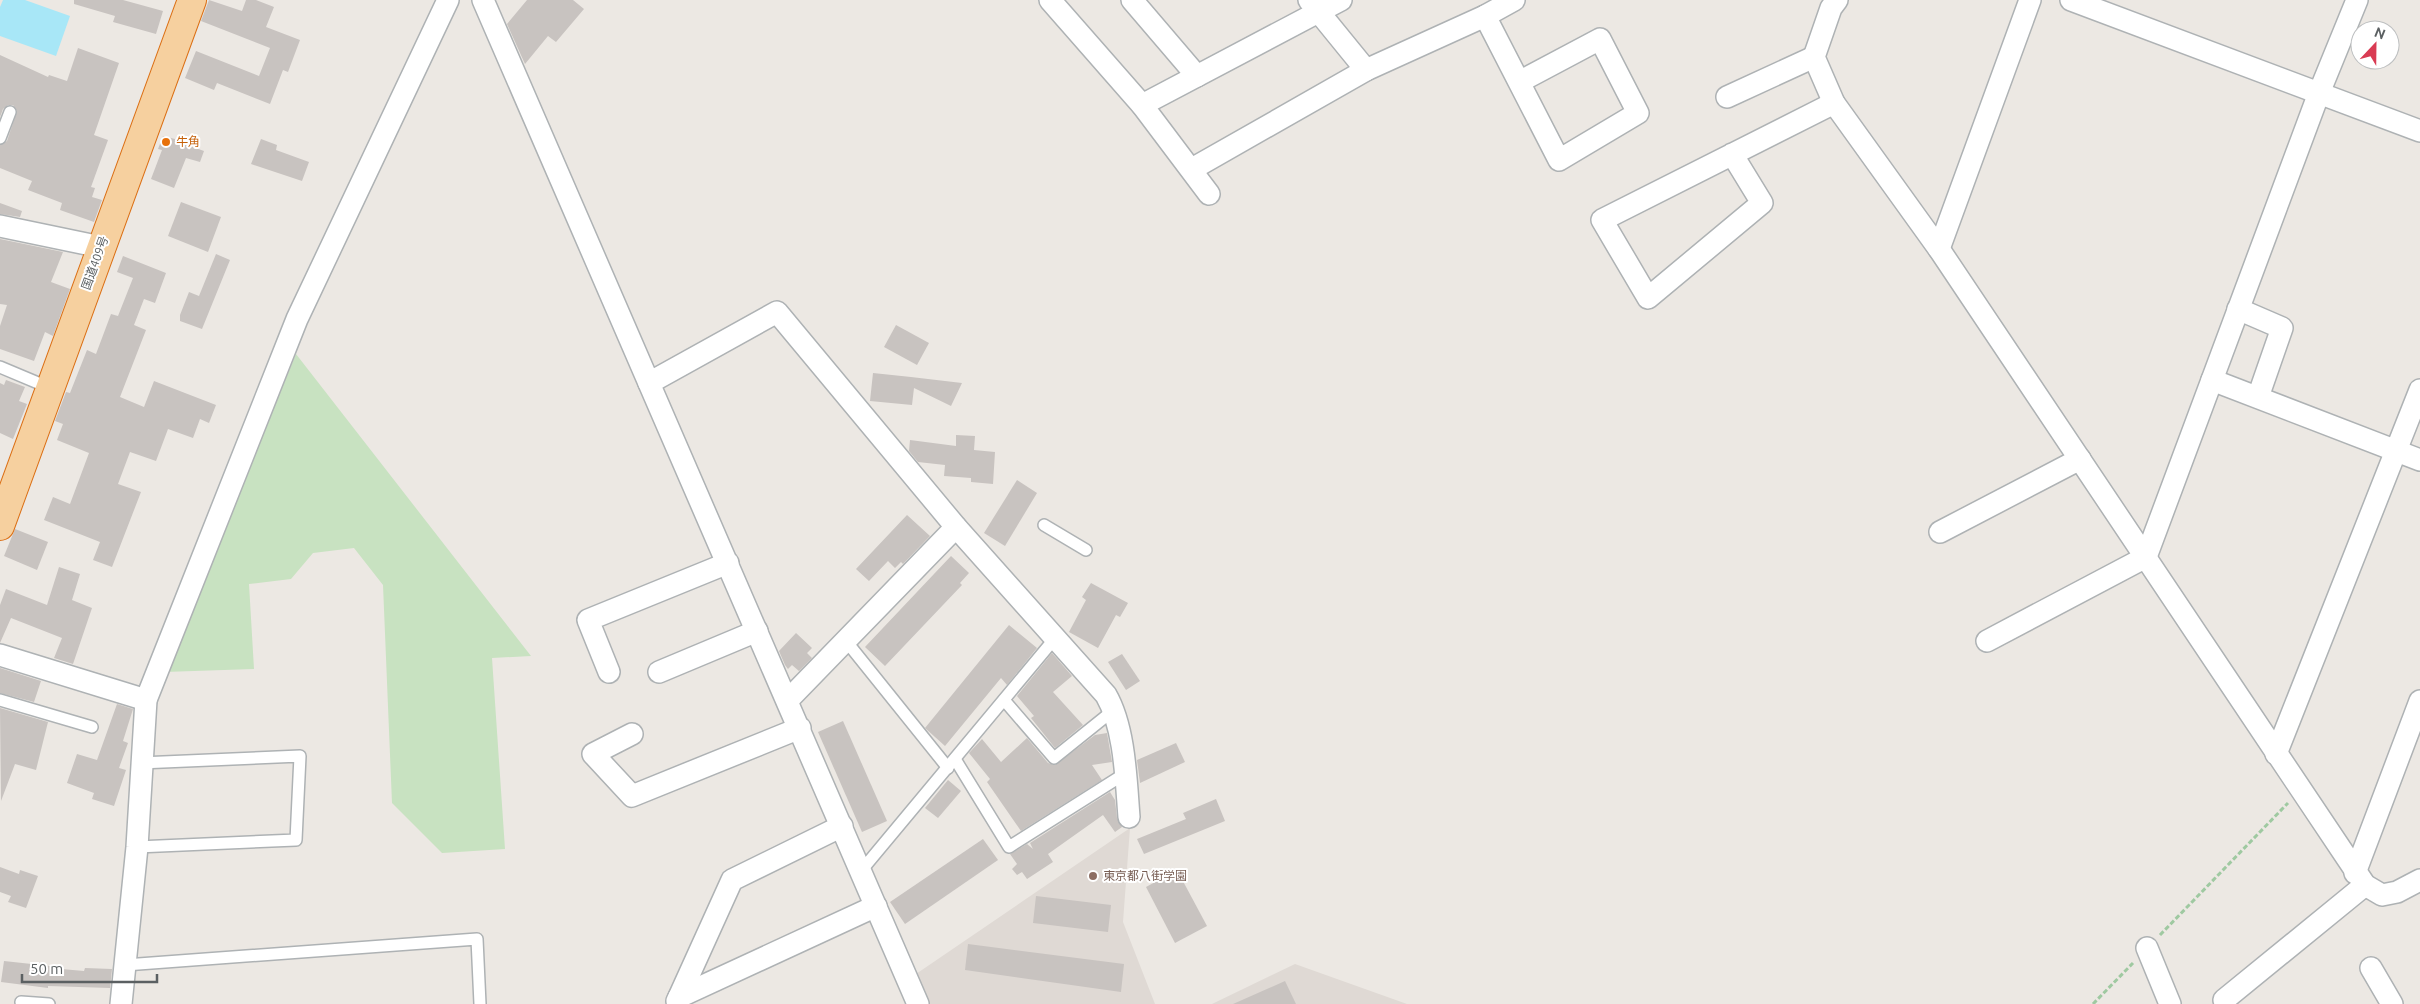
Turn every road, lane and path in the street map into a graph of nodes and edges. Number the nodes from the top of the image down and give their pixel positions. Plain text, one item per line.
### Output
1 (192, 0) edge
2 (448, 0) edge
3 (482, 0) edge
4 (1050, 0) edge
5 (1341, 0) edge
6 (1514, 0) edge
7 (1836, 0) edge
8 (2030, 0) edge
9 (2071, 0) edge
10 (2357, 0) edge
11 (1137, 1) edge
12 (1314, 6) edge
13 (1485, 16) junction
14 (1814, 57) junction
15 (1366, 70) junction
16 (1197, 76) junction
17 (1519, 82) junction
18 (2319, 93) junction
19 (1727, 97) dead end
20 (1834, 103) junction
21 (1142, 105) junction
22 (10, 112) dead end
23 (2420, 131) edge
24 (0, 138) edge
25 (1732, 154) junction
26 (1192, 170) junction
27 (1209, 194) dead end
28 (0, 226) edge
29 (101, 247) junction
30 (1938, 249) junction
31 (2238, 310) junction
32 (0, 367) edge
33 (2212, 380) junction
34 (649, 383) junction
35 (50, 388) junction
36 (2420, 390) edge
37 (2258, 397) junction
38 (2396, 450) junction
39 (2080, 459) junction
40 (2420, 460) edge
41 (1044, 525) dead end
42 (0, 526) edge
43 (956, 527) junction
44 (1940, 532) dead end
45 (1086, 550) dead end
46 (2146, 556) junction
47 (728, 563) junction
48 (757, 630) junction
49 (1056, 637) junction
50 (846, 641) junction
51 (1987, 642) dead end
52 (0, 654) edge
53 (609, 672) dead end
54 (659, 672) dead end
55 (0, 700) edge
56 (146, 700) junction
57 (788, 700) junction
58 (1004, 700) junction
59 (2420, 702) edge
60 (1115, 709) junction
61 (92, 727) dead end
62 (800, 728) junction
63 (632, 734) dead end
64 (2276, 754) junction
65 (140, 763) junction
66 (951, 763) junction
67 (1126, 773) junction
68 (2300, 790) junction
69 (1129, 817) dead end
70 (842, 826) junction
71 (136, 847) junction
72 (861, 871) junction
73 (2360, 879) junction
74 (2420, 880) edge
75 (876, 906) junction
76 (2147, 948) junction
77 (125, 965) junction
78 (2371, 968) dead end
79 (2224, 1000) dead end
80 (678, 1001) edge
81 (21, 1002) dead end
82 (49, 1004) edge
83 (121, 1004) edge
84 (480, 1004) edge
85 (918, 1004) edge
86 (2093, 1004) edge
87 (2170, 1004) edge
88 (2392, 1004) edge

1 - 29 highway, 国道409号
2 - 56 street
3 - 34 street
4 - 21 street
5 - 12 street
6 - 13 street
7 - 14 street
8 - 30 street
9 - 18 street
10 - 18 street
11 - 16 street
12 - 15 street
12 - 16 street
13 - 15 street
13 - 17 street
14 - 19 street
14 - 20 street
15 - 26 street
16 - 21 street
17 - 17 street
18 - 23 street
18 - 31 street
20 - 25 street
20 - 30 street
21 - 26 street
22 - 24 lane
25 - 25 street
26 - 27 street
28 - 29 street
29 - 35 highway, 国道409号
30 - 39 street
31 - 33 street
31 - 37 street
32 - 35 lane
33 - 37 street
33 - 46 street
34 - 43 street
34 - 47 street
35 - 42 highway, 国道409号
36 - 38 street
37 - 38 street
38 - 40 street
38 - 64 street
39 - 44 street
39 - 46 street
41 - 45 lane
43 - 49 street
43 - 50 street
46 - 51 street
46 - 64 street
47 - 48 street
47 - 53 street
48 - 54 street
48 - 57 street
49 - 58 lane
49 - 60 street
50 - 57 street
50 - 66 lane
52 - 56 street
55 - 61 lane
56 - 65 street
57 - 62 street
58 - 60 lane
58 - 66 lane
59 - 73 street
60 - 67 street
62 - 63 street
62 - 70 street
64 - 68 street
65 - 71 street
65 - 71 lane
66 - 67 lane
66 - 72 lane
67 - 69 street
68 - 73 street
68 - 76 path
70 - 72 street
70 - 80 street
71 - 77 street
72 - 75 street
73 - 74 street
73 - 79 street
75 - 80 street
75 - 85 street
76 - 86 path
76 - 87 street
77 - 83 street
77 - 84 lane
78 - 88 street
81 - 82 lane

